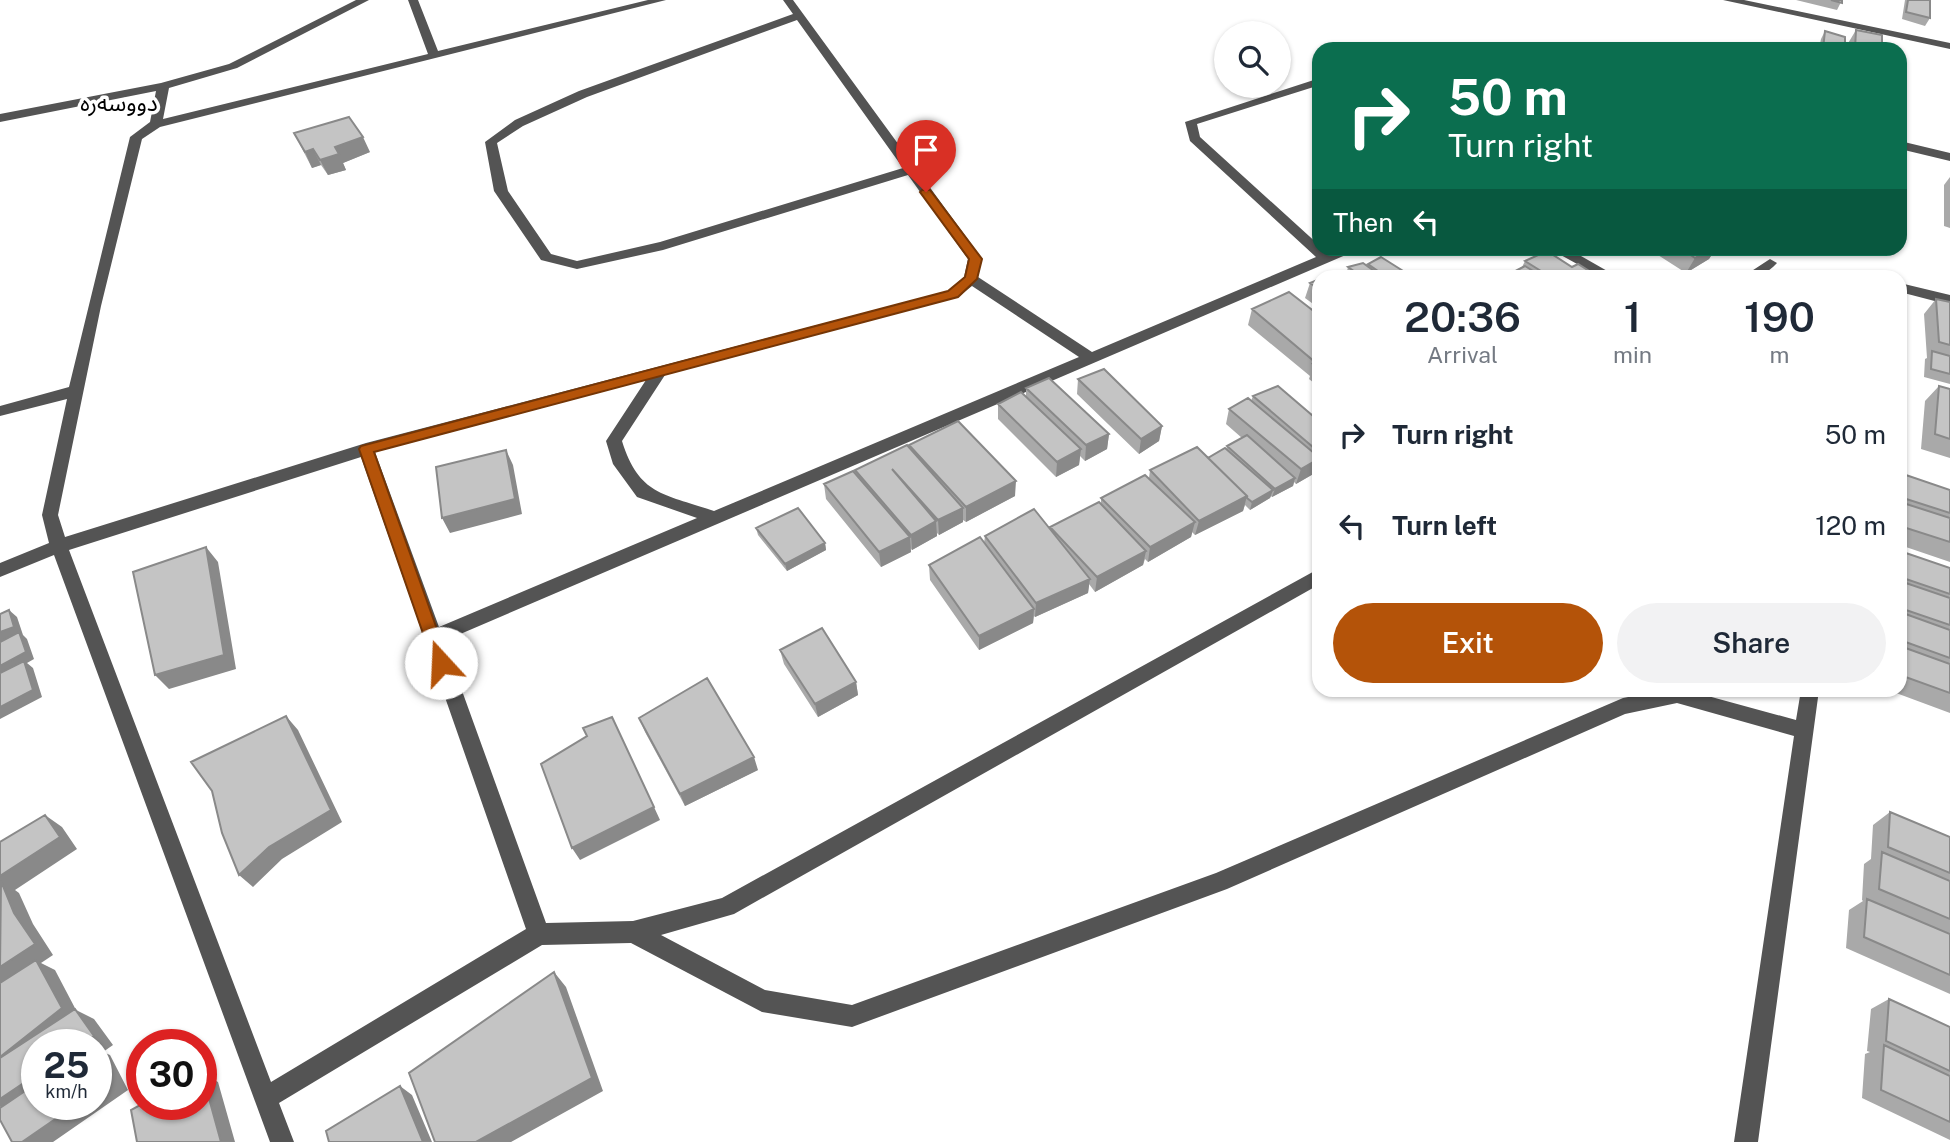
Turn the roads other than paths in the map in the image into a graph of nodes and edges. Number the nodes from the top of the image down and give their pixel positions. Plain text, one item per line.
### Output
1 (364, 0) edge
2 (413, 0) edge
3 (661, 0) edge
4 (1728, 0) edge
5 (792, 1) edge
6 (799, 16) junction
7 (1950, 47) edge
8 (433, 55) junction
9 (1312, 84) edge
10 (163, 86) junction
11 (0, 118) edge
12 (156, 124) junction
13 (1907, 147) edge
14 (1950, 157) edge
15 (910, 170) junction
16 (1312, 246) edge
17 (1323, 256) edge
18 (1333, 256) edge
19 (1570, 256) edge
20 (1326, 259) junction
21 (1770, 263) dead end
22 (1597, 270) edge
23 (1760, 270) edge
24 (971, 279) junction
25 (1907, 289) edge
26 (1950, 300) edge
27 (1091, 358) junction
28 (659, 373) junction
29 (76, 391) junction
30 (0, 411) edge
31 (366, 449) junction
32 (715, 518) junction
33 (58, 546) junction
34 (0, 570) edge
35 (1312, 579) edge
36 (432, 638) junction
37 (1667, 697) edge
38 (1684, 697) edge
39 (1809, 697) edge
40 (1804, 731) junction
41 (633, 932) junction
42 (539, 934) junction
43 (266, 1098) junction
44 (282, 1142) edge
45 (1746, 1142) edge

1 - 10 street
2 - 8 street
3 - 8 street
4 - 7 street
5 - 6 street
6 - 15 street
6 - 15 street
8 - 12 street
9 - 16 street
10 - 11 street
10 - 12 street
12 - 29 street
13 - 14 street
15 - 24 street
17 - 20 street
18 - 20 street
19 - 22 street
20 - 27 street
21 - 23 street
24 - 27 street
24 - 28 street
25 - 26 street
27 - 32 street
28 - 31 street
28 - 32 street
29 - 30 street
29 - 33 street
31 - 33 street
31 - 36 street
32 - 36 street
33 - 34 street
33 - 43 street
35 - 41 street
36 - 42 street
37 - 41 street
38 - 40 street
39 - 40 street
40 - 45 street
41 - 42 street
42 - 43 street
43 - 44 street

